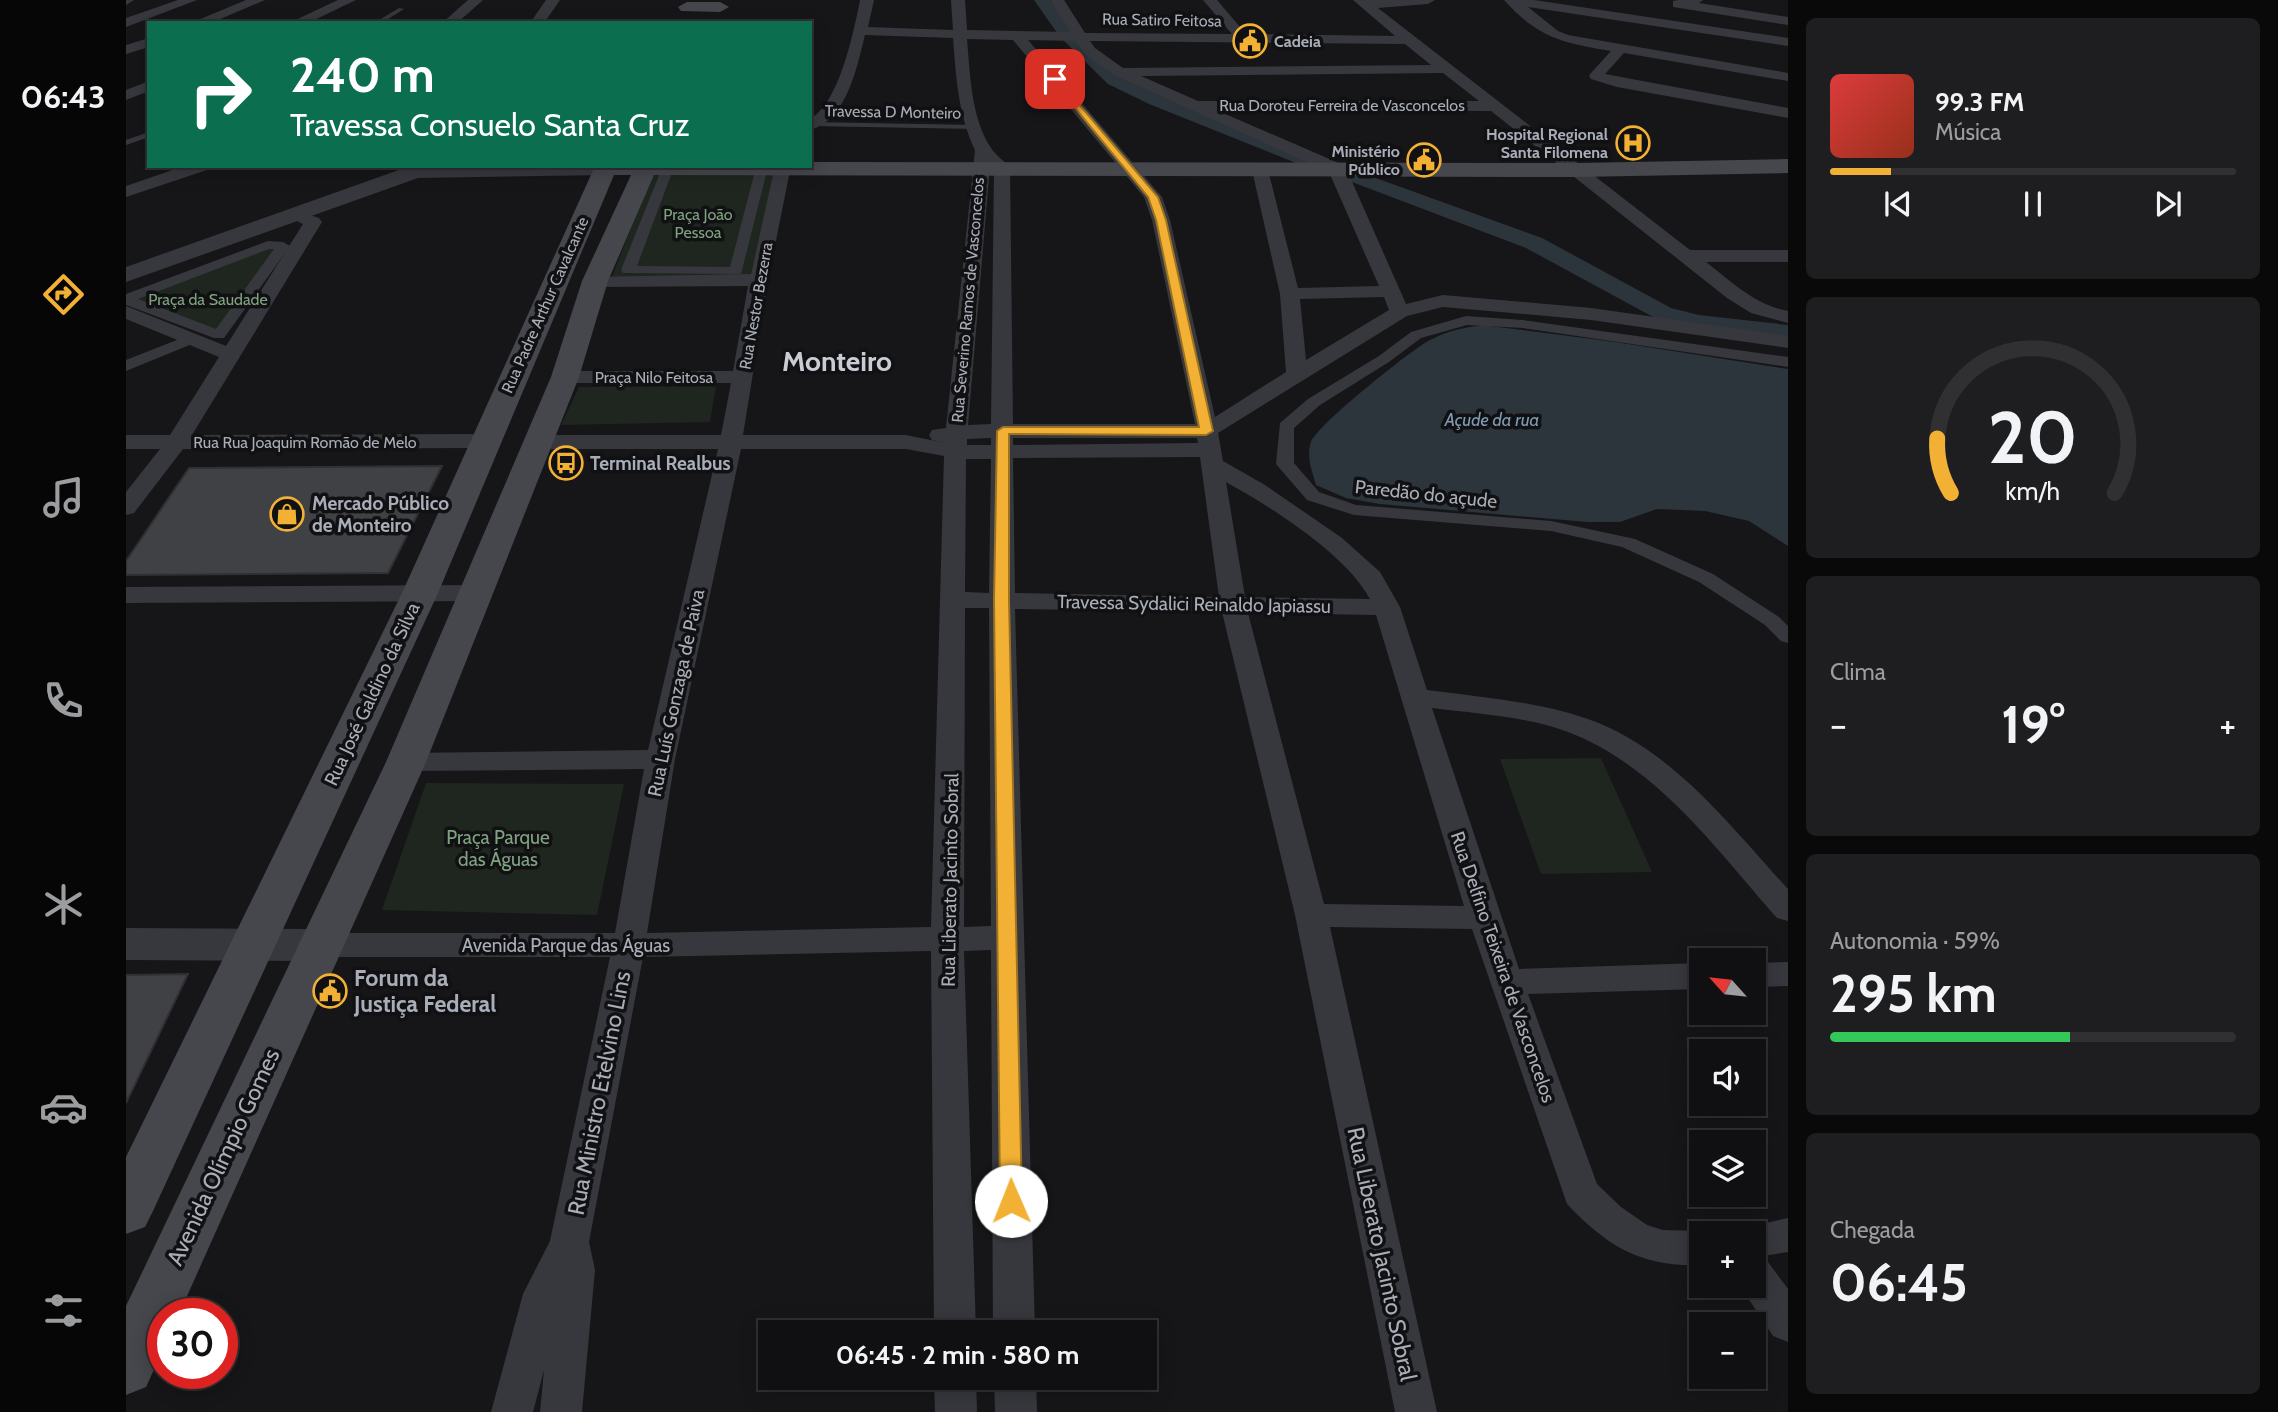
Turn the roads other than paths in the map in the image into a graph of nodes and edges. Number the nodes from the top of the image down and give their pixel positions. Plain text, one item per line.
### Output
1 (191, 0) edge
2 (258, 0) edge
3 (349, 0) edge
4 (476, 0) edge
5 (553, 0) edge
6 (867, 0) edge
7 (958, 0) edge
8 (1057, 0) edge
9 (1210, 0) edge
10 (1428, 0) edge
11 (1696, 0) edge
12 (1742, 0) edge
13 (1512, 1) edge
14 (1363, 2) edge
15 (1765, 3) dead end
16 (401, 9) dead end
17 (686, 10) edge
18 (718, 10) edge
19 (203, 21) edge
20 (301, 21) edge
21 (380, 21) edge
22 (451, 21) edge
23 (538, 21) edge
24 (1788, 21) edge
25 (126, 23) edge
26 (861, 31) junction
27 (960, 34) junction
28 (1017, 36) junction
29 (1081, 37) junction
30 (1243, 39) junction
31 (1410, 40) junction
32 (147, 42) edge
33 (1788, 42) edge
34 (1620, 49) junction
35 (126, 50) edge
36 (147, 52) edge
37 (1447, 69) junction
38 (1119, 72) junction
39 (1788, 77) edge
40 (147, 86) edge
41 (1256, 88) junction
42 (126, 95) edge
43 (1188, 105) junction
44 (1496, 106) junction
45 (1788, 113) edge
46 (812, 124) edge
47 (812, 124) edge
48 (976, 127) junction
49 (147, 135) edge
50 (126, 143) edge
51 (988, 162) junction
52 (1788, 166) edge
53 (195, 168) edge
54 (532, 168) edge
55 (605, 168) edge
56 (647, 168) edge
57 (711, 168) edge
58 (805, 168) edge
59 (812, 168) edge
60 (1131, 168) junction
61 (1335, 168) junction
62 (775, 169) edge
63 (1260, 170) junction
64 (1578, 170) junction
65 (432, 171) edge
66 (126, 192) edge
67 (303, 218) junction
68 (1788, 256) edge
69 (1686, 257) junction
70 (1706, 269) junction
71 (126, 275) edge
72 (759, 280) junction
73 (595, 281) junction
74 (1389, 291) junction
75 (126, 292) edge
76 (1290, 294) junction
77 (126, 300) edge
78 (1788, 305) edge
79 (126, 312) edge
80 (1399, 312) junction
81 (1788, 317) edge
82 (192, 339) junction
83 (1788, 342) edge
84 (966, 348) junction
85 (1001, 348) junction
86 (231, 355) junction
87 (1788, 362) edge
88 (126, 366) edge
89 (1297, 374) junction
90 (565, 377) junction
91 (744, 377) junction
92 (484, 441) junction
93 (1002, 441) junction
94 (126, 442) edge
95 (537, 442) junction
96 (731, 442) junction
97 (956, 442) junction
98 (176, 443) junction
99 (1209, 448) junction
100 (126, 508) edge
101 (420, 593) junction
102 (477, 593) junction
103 (126, 595) edge
104 (955, 600) junction
105 (1002, 600) junction
106 (1233, 605) junction
107 (1387, 607) junction
108 (1788, 637) edge
109 (1417, 697) junction
110 (660, 759) junction
111 (406, 762) junction
112 (1788, 910) edge
113 (1311, 915) junction
114 (1484, 918) junction
115 (1006, 938) junction
116 (947, 940) junction
117 (126, 944) edge
118 (254, 944) junction
119 (320, 945) junction
120 (629, 945) junction
121 (1788, 974) edge
122 (1766, 975) edge
123 (1689, 976) edge
124 (1505, 982) junction
125 (126, 1211) edge
126 (1788, 1235) edge
127 (1766, 1239) edge
128 (569, 1241) junction
129 (1689, 1247) edge
130 (1766, 1291) edge
131 (955, 1320) edge
132 (1014, 1320) edge
133 (1788, 1323) edge
134 (126, 1368) edge
135 (955, 1390) edge
136 (1015, 1390) edge
137 (512, 1412) edge
138 (561, 1412) edge
139 (956, 1412) edge
140 (1016, 1412) edge
141 (1416, 1412) edge

1 - 25 street
2 - 19 street
3 - 20 street
4 - 22 street
5 - 23 street
6 - 26 street
7 - 27 street
8 - 29 street
9 - 30 street
10 - 14 street
11 - 24 street
12 - 15 street
13 - 33 street
13 - 34 street
14 - 31 street
16 - 21 lane
17 - 18 main road
26 - 27 street, Rua Satiro Feitosa
26 - 46 street
27 - 28 street, Rua Satiro Feitosa
27 - 48 street
28 - 29 street, Rua Satiro Feitosa
28 - 60 street, Rua Liberato Jacinto Sobral
29 - 30 street, Rua Satiro Feitosa
29 - 38 street
30 - 31 street, Rua Satiro Feitosa
31 - 37 street
32 - 35 street
34 - 39 street
34 - 45 street
35 - 36 street
37 - 41 street
37 - 44 street
38 - 41 street
38 - 43 street
40 - 42 street
41 - 43 street, Rua Doroteu Ferreira de Vasconcelos
41 - 44 street, Rua Doroteu Ferreira de Vasconcelos
43 - 61 street
44 - 64 street
47 - 48 lane, Travessa D Monteiro
48 - 51 street
49 - 50 lane
51 - 59 main road
51 - 60 main road
51 - 84 street, Rua Severino Ramos de Vasconcelos
51 - 85 street, Rua Severino Ramos de Vasconcelos
52 - 64 main road
53 - 66 street
54 - 65 street
55 - 92 main road, Rua Padre Arthur Cavalcante
56 - 73 main road, Rua Padre Arthur Cavalcante
57 - 62 main road
58 - 62 main road
60 - 63 main road
60 - 99 street, Rua Liberato Jacinto Sobral
61 - 63 main road
61 - 64 main road
61 - 74 street
62 - 62 street
62 - 72 street, Rua Nestor Bezerra
63 - 76 street
64 - 69 street
65 - 67 street
67 - 71 street
67 - 75 street
67 - 86 street
68 - 69 street
69 - 70 street
70 - 78 street
70 - 81 street
72 - 73 street
72 - 91 street, Rua Nestor Bezerra
73 - 90 main road, Rua Padre Arthur Cavalcante
74 - 76 street
74 - 80 street
76 - 89 street
77 - 77 street
79 - 82 street
80 - 83 street
80 - 89 street
82 - 86 street
82 - 88 street
84 - 85 street
84 - 97 street, Rua Severino Ramos de Vasconcelos
85 - 93 street, Rua Severino Ramos de Vasconcelos
86 - 98 street
87 - 108 street, Paredão do açude
89 - 99 street
90 - 91 street, Praça Nilo Feitosa
90 - 95 main road, Rua Padre Arthur Cavalcante
91 - 96 street, Rua Nestor Bezerra
92 - 98 street, Rua Rua Joaquim Romão de Melo
92 - 101 main road, Rua José Galdino da Silva
93 - 97 street
93 - 99 street
93 - 105 street, Rua Severino Ramos de Vasconcelos
94 - 98 street, Rua Rua Joaquim Romão de Melo
95 - 96 street
95 - 102 main road
96 - 97 street
96 - 110 street, Rua Luís Gonzaga de Paiva
97 - 104 street, Rua Liberato Jacinto Sobral
98 - 100 street
99 - 106 street, Rua Liberato Jacinto Sobral
99 - 107 street, Rua Delfino Teixeira de Vasconcelos
101 - 102 street
101 - 103 street
101 - 118 main road, Rua José Galdino da Silva
102 - 111 main road
104 - 105 street, Travessa Sydalici Reinaldo Japiassu
104 - 116 street, Rua Liberato Jacinto Sobral
105 - 106 street, Travessa Sydalici Reinaldo Japiassu
105 - 115 street, Rua Severino Ramos de Vasconcelos
106 - 107 street, Travessa Sydalici Reinaldo Japiassu
106 - 113 street, Rua Liberato Jacinto Sobral
107 - 109 street, Rua Delfino Teixeira de Vasconcelos
109 - 112 street
109 - 114 street, Rua Delfino Teixeira de Vasconcelos
110 - 111 street
110 - 120 street, Rua Luís Gonzaga de Paiva
111 - 119 main road
113 - 114 street
113 - 141 street, Rua Liberato Jacinto Sobral
114 - 124 street, Rua Delfino Teixeira de Vasconcelos
115 - 116 street, Avenida Parque das Águas
115 - 132 street, Rua Severino Ramos de Vasconcelos
116 - 120 street, Avenida Parque das Águas
116 - 131 street, Rua Liberato Jacinto Sobral
117 - 118 street, Avenida Parque das Águas
118 - 119 street, Avenida Parque das Águas
118 - 125 main road
119 - 120 street, Avenida Parque das Águas
119 - 134 main road, Avenida Olímpio Gomes
120 - 128 street, Rua Ministro Etelvino Lins
121 - 122 street
123 - 124 street
124 - 129 street, Rua Delfino Teixeira de Vasconcelos
126 - 127 street
128 - 137 street, Rua Ministro Etelvino Lins
128 - 138 street, Rua Ministro Etelvino Lins
130 - 133 street
135 - 139 street
136 - 140 street

